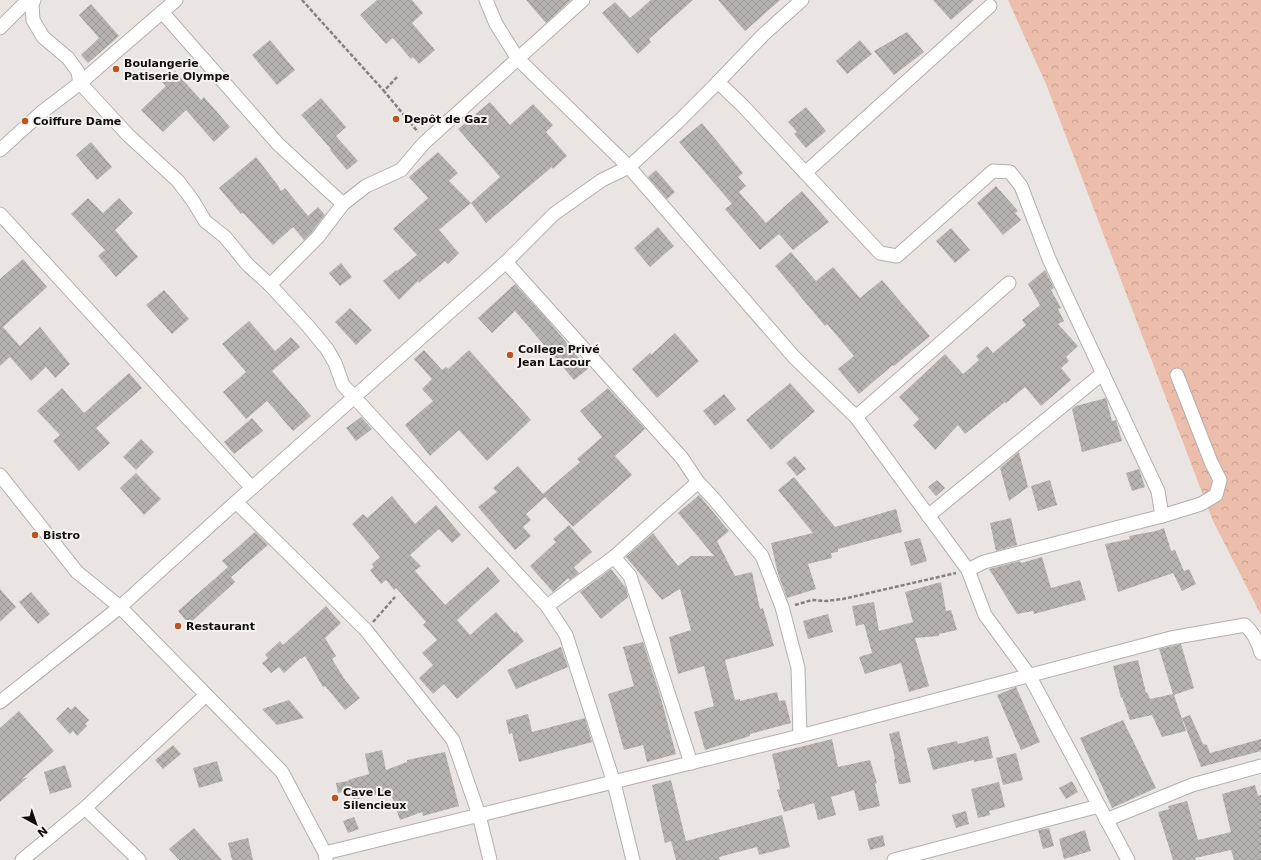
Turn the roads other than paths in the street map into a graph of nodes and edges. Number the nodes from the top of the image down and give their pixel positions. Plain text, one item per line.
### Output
1 (28, 0) edge
2 (34, 0) edge
3 (176, 0) edge
4 (486, 0) edge
5 (583, 0) edge
6 (802, 0) edge
7 (990, 6) dead end
8 (162, 12) junction
9 (0, 28) edge
10 (518, 59) junction
11 (718, 82) junction
12 (80, 83) junction
13 (0, 150) edge
14 (629, 167) junction
15 (805, 173) junction
16 (343, 204) junction
17 (0, 214) edge
18 (506, 262) junction
19 (1009, 283) dead end
20 (270, 285) junction
21 (1103, 373) junction
22 (1177, 375) dead end
23 (354, 397) junction
24 (856, 417) junction
25 (0, 475) edge
26 (698, 482) junction
27 (252, 488) junction
28 (236, 502) junction
29 (928, 516) junction
30 (1162, 516) junction
31 (614, 557) junction
32 (968, 570) junction
33 (547, 606) junction
34 (120, 607) junction
35 (1261, 653) edge
36 (1029, 676) junction
37 (206, 695) junction
38 (0, 702) edge
39 (800, 736) junction
40 (691, 763) junction
41 (1261, 766) edge
42 (614, 783) junction
43 (1099, 806) junction
44 (85, 808) junction
45 (479, 815) junction
46 (1106, 820) junction
47 (325, 856) edge
48 (22, 860) edge
49 (139, 860) edge
50 (490, 860) edge
51 (633, 860) edge
52 (894, 860) edge
53 (1128, 860) edge

1 - 9 street
2 - 12 street
3 - 8 street
4 - 10 street
5 - 10 street
6 - 11 street
7 - 15 street
8 - 12 street
8 - 16 street
10 - 14 street
10 - 16 street
11 - 14 street
11 - 15 street
12 - 13 street
12 - 20 street
14 - 18 street
14 - 24 street
15 - 21 street
16 - 20 street
17 - 27 street
18 - 23 street
18 - 26 street
19 - 24 street
20 - 23 street
21 - 29 street
21 - 30 street
22 - 30 street
23 - 27 street
23 - 33 street
24 - 29 street
25 - 34 street
26 - 31 street
26 - 39 street
27 - 28 street
28 - 34 street
28 - 45 street
29 - 32 street
30 - 32 street
31 - 33 street
31 - 40 street
32 - 36 street
33 - 42 street
34 - 37 street
34 - 38 street
35 - 36 street
36 - 39 street
36 - 43 street
37 - 44 street
37 - 47 street
39 - 40 street
40 - 42 street
41 - 46 street
42 - 45 street
42 - 51 street
43 - 46 street
43 - 52 street
44 - 48 street
44 - 49 street
45 - 47 street
45 - 50 street
46 - 53 street

